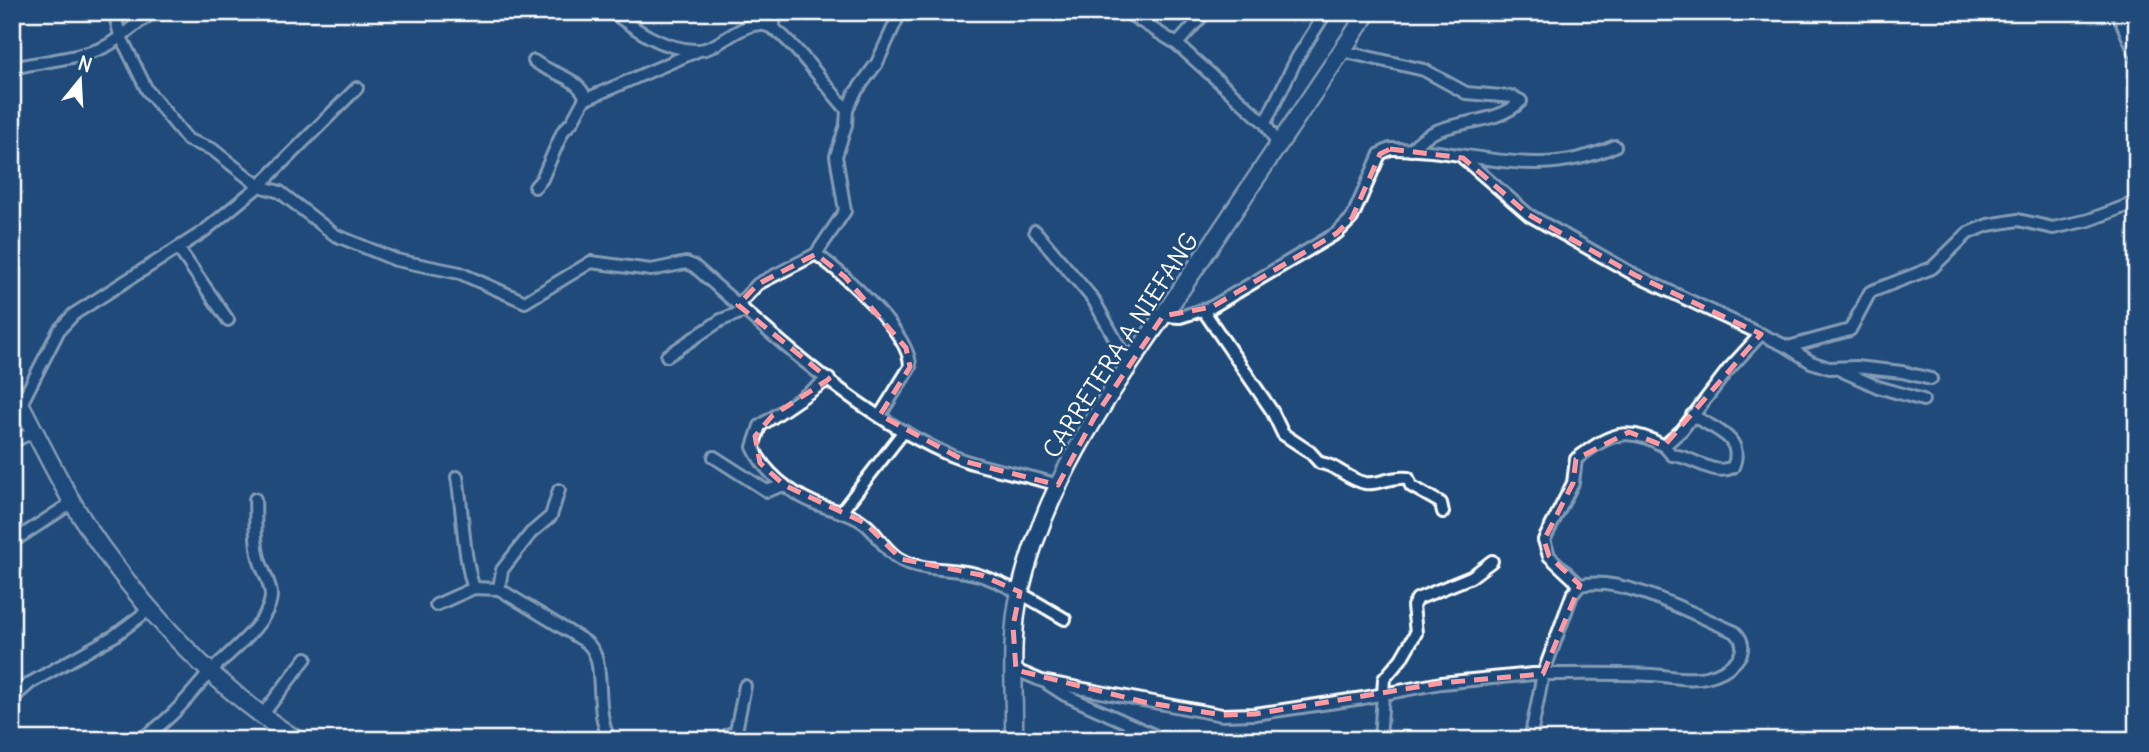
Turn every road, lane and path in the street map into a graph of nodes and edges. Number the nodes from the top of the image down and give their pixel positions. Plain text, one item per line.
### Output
1 (114, 12) edge
2 (155, 12) edge
3 (612, 12) edge
4 (776, 12) edge
5 (1126, 12) edge
6 (1206, 12) edge
7 (1326, 12) edge
8 (1368, 12) edge
9 (2117, 12) edge
10 (899, 15) dead end
11 (773, 29) junction
12 (120, 35) junction
13 (1177, 44) junction
14 (696, 51) junction
15 (1342, 51) junction
16 (2137, 57) edge
17 (534, 61) dead end
18 (12, 68) edge
19 (357, 88) dead end
20 (586, 98) junction
21 (847, 110) junction
22 (1265, 123) junction
23 (1278, 145) junction
24 (1615, 146) dead end
25 (1411, 150) junction
26 (1463, 158) junction
27 (259, 186) junction
28 (535, 187) dead end
29 (2137, 202) edge
30 (1035, 231) dead end
31 (178, 248) junction
32 (816, 254) junction
33 (742, 308) junction
34 (1203, 310) junction
35 (1163, 316) junction
36 (228, 320) dead end
37 (1761, 334) junction
38 (1788, 347) junction
39 (667, 356) dead end
40 (1129, 364) junction
41 (1838, 370) junction
42 (828, 379) junction
43 (1931, 379) dead end
44 (12, 388) edge
45 (1923, 400) dead end
46 (21, 404) junction
47 (880, 415) junction
48 (1692, 415) junction
49 (904, 431) junction
50 (33, 432) junction
51 (12, 442) edge
52 (1664, 446) junction
53 (714, 457) dead end
54 (457, 477) dead end
55 (784, 485) junction
56 (1058, 485) junction
57 (559, 490) dead end
58 (255, 499) dead end
59 (73, 502) junction
60 (841, 512) junction
61 (1443, 512) dead end
62 (12, 542) edge
63 (1492, 561) dead end
64 (1580, 585) junction
65 (474, 588) junction
66 (499, 589) junction
67 (1020, 593) junction
68 (436, 604) dead end
69 (150, 609) junction
70 (1065, 619) dead end
71 (306, 658) dead end
72 (1016, 670) junction
73 (211, 672) junction
74 (1544, 674) junction
75 (1042, 681) junction
76 (745, 686) dead end
77 (1383, 694) junction
78 (12, 699) edge
79 (263, 714) junction
80 (294, 739) edge
81 (139, 740) edge
82 (610, 740) edge
83 (719, 740) edge
84 (1014, 740) edge
85 (1166, 740) edge
86 (1380, 740) edge
87 (1530, 740) edge

1 - 12 street
2 - 12 street
3 - 14 street
4 - 11 street
5 - 13 street
6 - 13 street
7 - 22 street
8 - 15 main road, CARRETERA A NIEFANG
9 - 16 street
10 - 21 street
11 - 14 street
11 - 21 street
12 - 18 street
12 - 27 street
13 - 22 street
14 - 20 street
15 - 23 main road, CARRETERA A NIEFANG
15 - 25 street
17 - 20 street
19 - 27 street
20 - 28 street
21 - 32 street
22 - 23 street
23 - 35 main road, CARRETERA A NIEFANG
24 - 26 street
25 - 26 street
25 - 34 street
26 - 37 street
27 - 31 street
27 - 33 street
29 - 38 street
30 - 40 street
31 - 36 street
31 - 46 street
32 - 33 street
32 - 47 street
33 - 39 street
33 - 42 street
34 - 35 street
34 - 61 street
35 - 40 main road, CARRETERA A NIEFANG
37 - 38 street
37 - 48 street
38 - 41 street
40 - 56 main road, CARRETERA A NIEFANG
41 - 43 street
41 - 45 street
42 - 47 street
42 - 55 street
44 - 46 main road
46 - 50 main road
47 - 49 street
48 - 52 street
48 - 52 street
49 - 56 street
49 - 60 street
50 - 51 street
50 - 59 main road
52 - 64 street
53 - 55 street
54 - 65 street
55 - 60 street
56 - 67 main road, CARRETERA A NIEFANG
57 - 66 street
58 - 73 street
59 - 62 street
59 - 69 main road
60 - 67 street
63 - 77 street
64 - 74 street
64 - 74 street
65 - 66 street
65 - 68 street
66 - 82 street
67 - 70 street
67 - 72 main road, CARRETERA A NIEFANG
69 - 73 main road
69 - 78 street
71 - 79 street
72 - 75 street
72 - 84 main road, CARRETERA A NIEFANG
73 - 79 main road
73 - 81 street
74 - 77 street
74 - 87 street
75 - 77 street
75 - 85 street
76 - 83 street
77 - 86 street
79 - 80 main road

